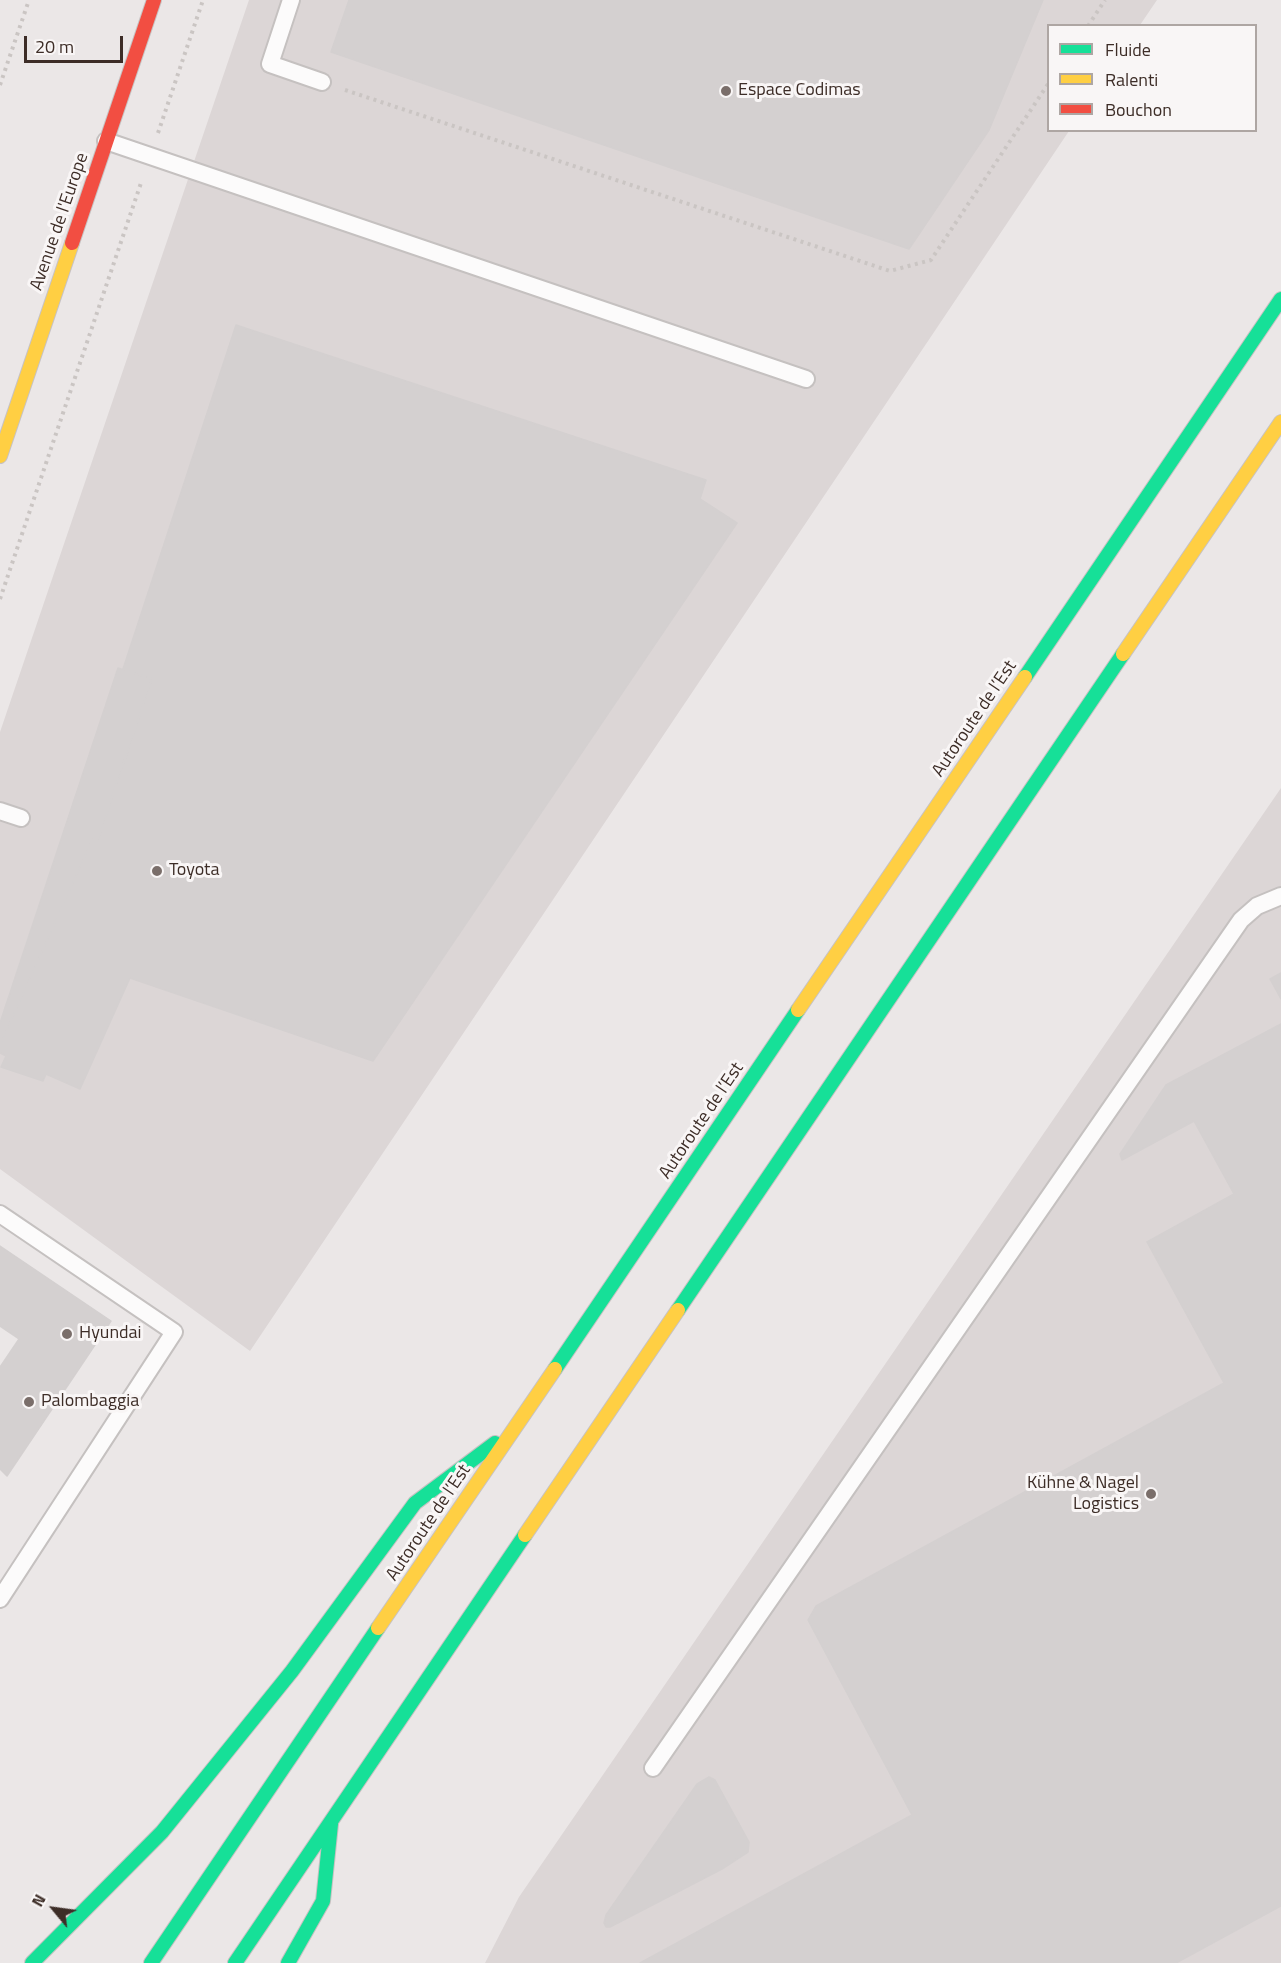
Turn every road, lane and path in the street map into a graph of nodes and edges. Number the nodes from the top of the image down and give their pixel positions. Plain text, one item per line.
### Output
1 (29, 0) edge
2 (154, 0) edge
3 (203, 0) edge
4 (291, 0) edge
5 (1105, 0) edge
6 (1089, 24) edge
7 (322, 82) joint
8 (0, 85) edge
9 (1047, 86) edge
10 (106, 141) junction
11 (150, 156) junction
12 (1281, 299) edge
13 (806, 379) dead end
14 (1281, 422) edge
15 (0, 456) edge
16 (0, 599) edge
17 (0, 811) edge
18 (21, 818) dead end
19 (1281, 896) edge
20 (0, 1214) edge
21 (516, 1427) junction
22 (0, 1599) edge
23 (653, 1768) dead end
24 (331, 1821) junction
25 (32, 1963) edge
26 (151, 1963) edge
27 (235, 1963) edge
28 (288, 1963) edge

1 - 8 path
2 - 10 main road, Avenue de l'Europe
3 - 11 path
4 - 7 lane
5 - 6 path
7 - 9 path
10 - 11 lane
10 - 15 main road, Avenue de l'Europe
11 - 13 lane
11 - 16 path
12 - 21 main road, Autoroute de l’Est
14 - 24 main road
17 - 18 lane
19 - 23 lane
20 - 22 lane
21 - 25 main road
21 - 26 main road, Autoroute de l’Est
24 - 27 main road
24 - 28 main road

